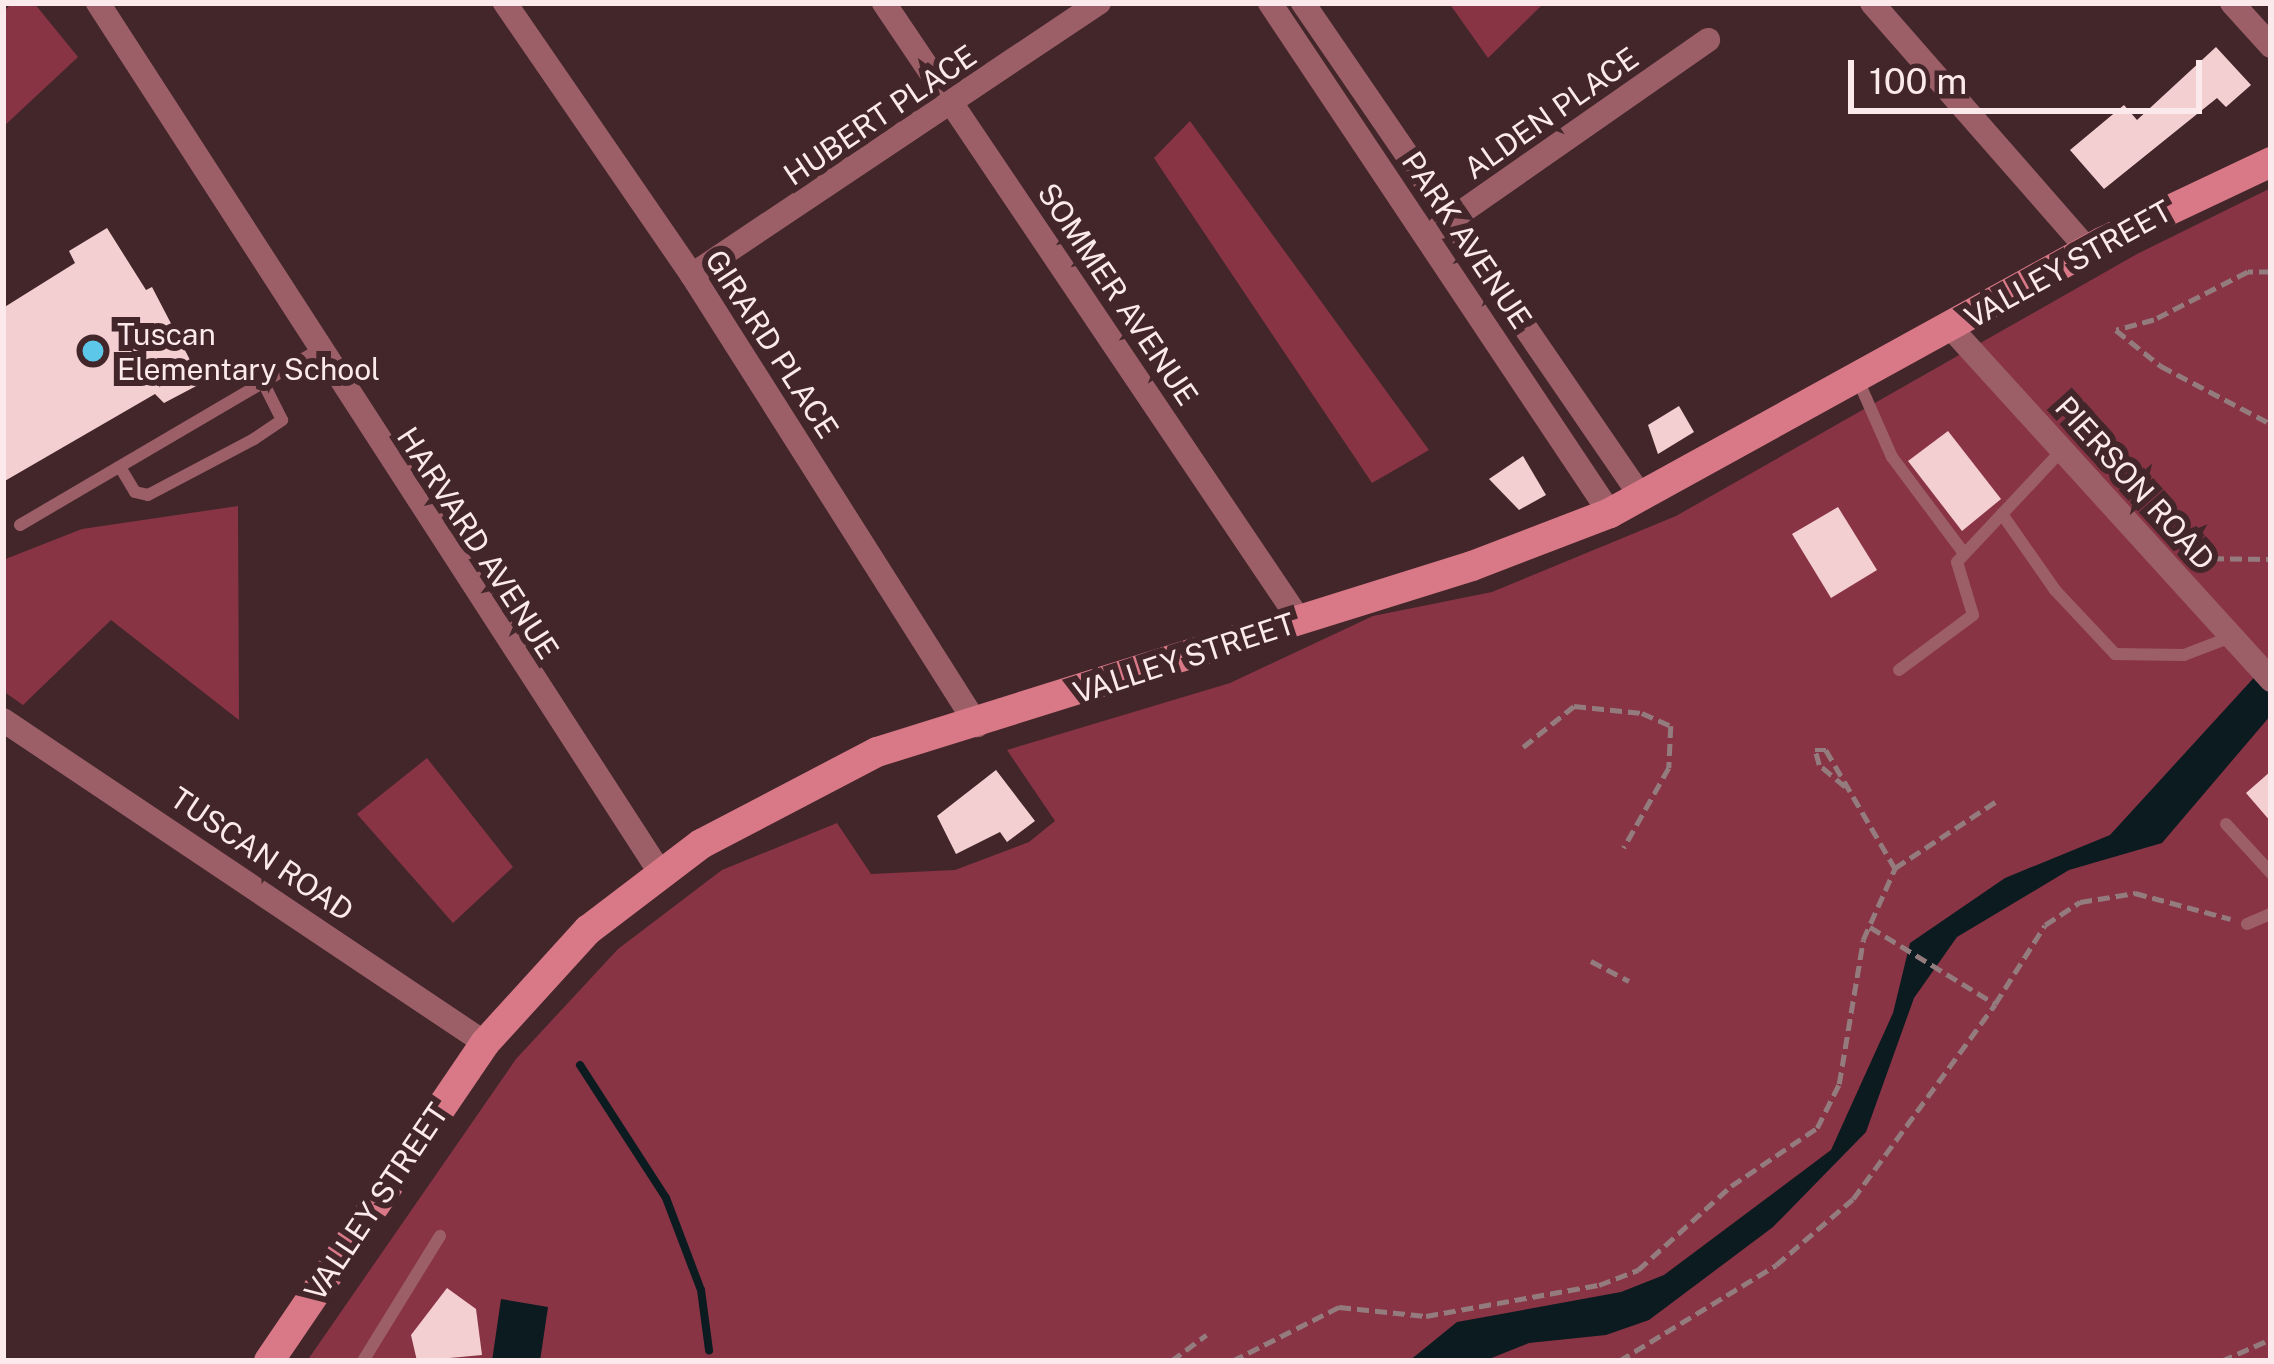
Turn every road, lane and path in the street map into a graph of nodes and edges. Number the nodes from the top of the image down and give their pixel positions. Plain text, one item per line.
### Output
1 (505, 3) edge
2 (884, 3) edge
3 (1099, 3) edge
4 (1270, 3) edge
5 (1303, 3) edge
6 (1872, 3) edge
7 (2232, 3) edge
8 (112, 7) edge
9 (1708, 40) dead end
10 (2271, 46) edge
11 (953, 103) junction
12 (2271, 162) edge
13 (1450, 220) junction
14 (1428, 235) junction
15 (2088, 250) junction
16 (2271, 272) edge
17 (692, 274) junction
18 (1952, 328) junction
19 (318, 350) junction
20 (1858, 380) junction
21 (264, 384) junction
22 (2271, 424) edge
23 (2064, 448) junction
24 (120, 467) junction
25 (1642, 498) junction
26 (1610, 513) junction
27 (2002, 514) junction
28 (20, 526) dead end
29 (1964, 552) junction
30 (2271, 559) edge
31 (2191, 561) dead end
32 (1300, 621) junction
33 (2239, 644) junction
34 (1899, 670) dead end
35 (2271, 680) edge
36 (3, 720) edge
37 (977, 725) junction
38 (1523, 747) dead end
39 (1845, 787) junction
40 (1995, 802) dead end
41 (2226, 824) dead end
42 (1624, 848) dead end
43 (1895, 868) junction
44 (659, 871) junction
45 (2271, 873) edge
46 (2271, 914) edge
47 (2247, 924) joint
48 (1870, 927) junction
49 (1592, 961) dead end
50 (1629, 981) dead end
51 (1995, 1004) junction
52 (485, 1043) junction
53 (440, 1235) dead end
54 (1206, 1335) dead end
55 (2271, 1339) edge
56 (269, 1361) edge
57 (364, 1361) edge
58 (1171, 1361) edge
59 (1232, 1361) edge
60 (1618, 1361) edge
61 (2221, 1361) edge

1 - 17 street, GIRARD PLACE
2 - 11 street, SOMMER AVENUE
3 - 11 street, HUBERT PLACE
4 - 14 street, PARK AVENUE
5 - 13 street, PARK AVENUE
6 - 15 street
7 - 10 street
8 - 19 street, HARVARD AVENUE
9 - 13 street, ALDEN PLACE
11 - 17 street, HUBERT PLACE
11 - 32 street, SOMMER AVENUE
12 - 15 main road, VALLEY STREET
13 - 14 street, ALDEN PLACE
13 - 25 street, PARK AVENUE
14 - 26 street, PARK AVENUE
15 - 18 main road, VALLEY STREET
16 - 22 path
17 - 37 street, GIRARD PLACE
18 - 20 main road, VALLEY STREET
18 - 23 street, PIERSON ROAD
19 - 21 lane
19 - 44 street, HARVARD AVENUE
20 - 25 main road, VALLEY STREET
20 - 29 lane
21 - 24 lane
21 - 24 lane
23 - 27 lane
23 - 33 street, PIERSON ROAD
24 - 28 lane
25 - 26 main road, VALLEY STREET
26 - 32 main road, VALLEY STREET
27 - 29 lane
27 - 33 lane
29 - 34 lane
30 - 31 path
32 - 37 main road, VALLEY STREET
33 - 35 street, PIERSON ROAD
36 - 52 street, TUSCAN ROAD
37 - 44 main road, VALLEY STREET
38 - 42 path
39 - 39 path
39 - 43 path
40 - 43 path
41 - 45 lane
43 - 48 path
44 - 52 main road, VALLEY STREET
46 - 47 lane
47 - 51 path
48 - 51 path
48 - 59 path
49 - 50 path
51 - 60 path
52 - 56 main road, VALLEY STREET
53 - 57 lane
54 - 58 path
55 - 61 path

